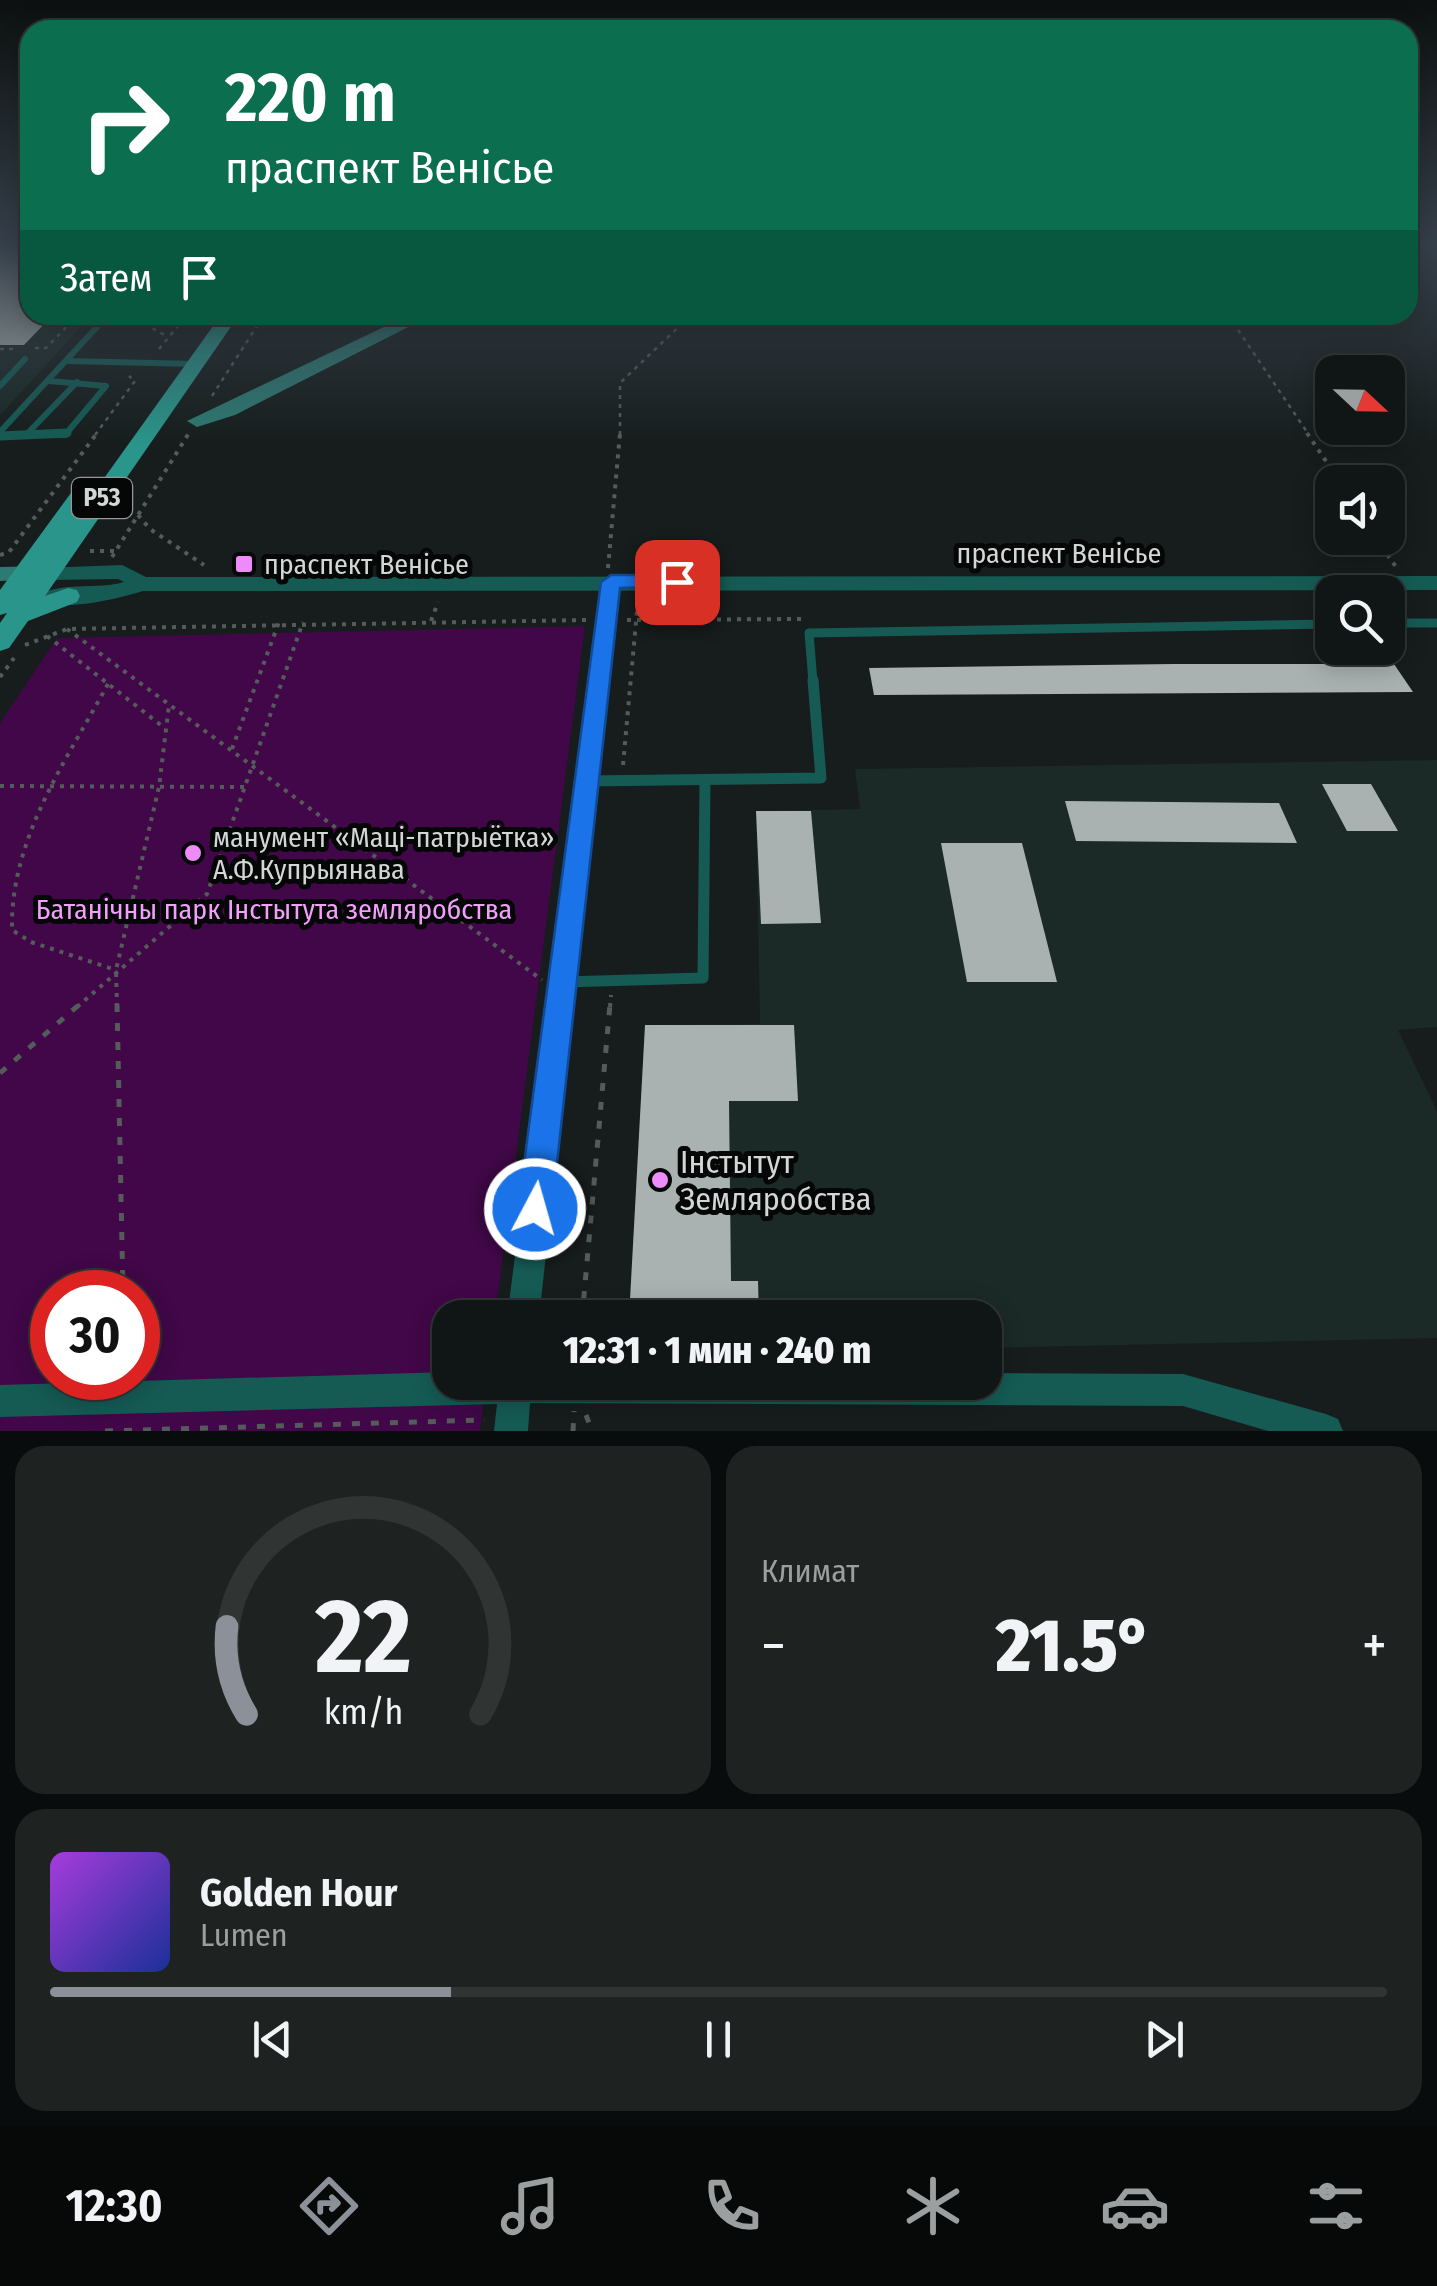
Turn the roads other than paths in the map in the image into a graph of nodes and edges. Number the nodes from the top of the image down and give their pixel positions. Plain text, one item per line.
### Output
1 (99, 325) edge
2 (207, 325) edge
3 (221, 325) edge
4 (403, 325) edge
5 (25, 359) dead end
6 (67, 361) junction
7 (186, 364) junction
8 (48, 381) junction
9 (77, 382) junction
10 (0, 386) edge
11 (197, 421) road end
12 (0, 434) edge
13 (26, 436) junction
14 (611, 582) junction
15 (1437, 582) edge
16 (142, 584) junction
17 (16, 592) edge
18 (79, 596) joint
19 (1437, 623) edge
20 (1315, 624) edge
21 (1405, 624) edge
22 (0, 642) edge
23 (705, 780) junction
24 (587, 781) junction
25 (560, 987) junction
26 (525, 1300) edge
27 (0, 1401) edge
28 (514, 1405) edge
29 (1326, 1431) edge

1 - 6 lane
2 - 7 main road, Р53
3 - 7 main road, Р53
4 - 11 main road
5 - 10 lane
6 - 7 lane
6 - 8 lane
7 - 17 main road, Р53
8 - 9 lane
8 - 12 lane
9 - 13 lane
9 - 13 lane
12 - 13 lane
14 - 15 street, праспект Венісье
14 - 16 street, праспект Венісье
14 - 24 street
16 - 17 street, праспект Венісье
16 - 18 street, праспект Венісье
17 - 18 main road
17 - 22 main road, Р53
19 - 21 lane
20 - 23 lane
23 - 24 lane
23 - 25 lane
24 - 25 street
25 - 26 street
27 - 28 street
28 - 29 street

